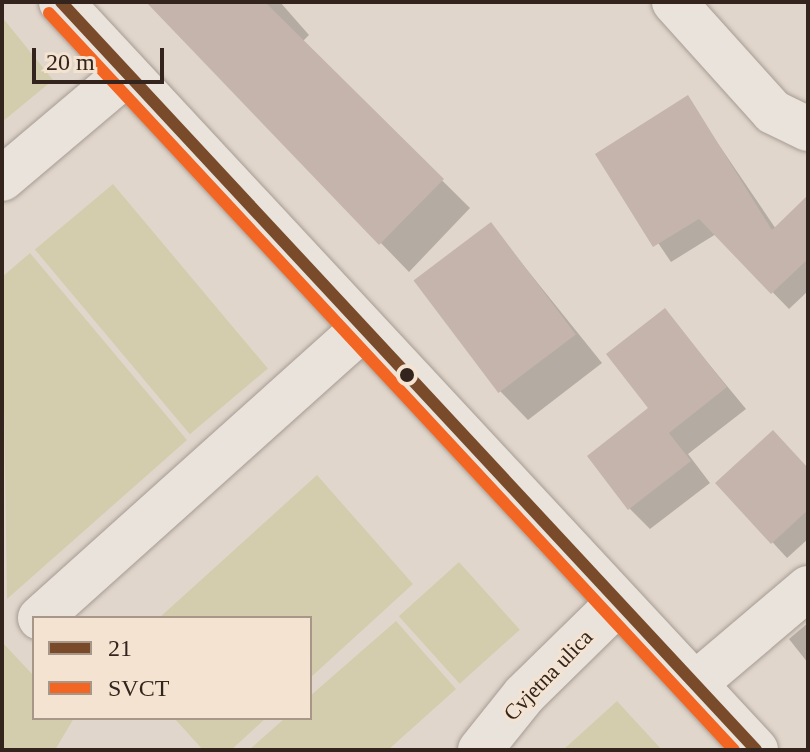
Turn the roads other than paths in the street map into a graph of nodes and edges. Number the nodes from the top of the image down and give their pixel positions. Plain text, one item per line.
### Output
1 (61, 2) edge
2 (674, 2) edge
3 (124, 76) junction
4 (808, 129) edge
5 (2, 179) edge
6 (362, 329) junction
7 (808, 588) edge
8 (618, 603) junction
9 (41, 616) edge
10 (696, 683) junction
11 (480, 750) edge
12 (756, 750) edge

1 - 3 street
2 - 4 street
3 - 5 street
3 - 6 street
6 - 8 street
6 - 9 street
7 - 10 street
8 - 10 street
8 - 11 street, Cvjetna ulica
10 - 12 street

